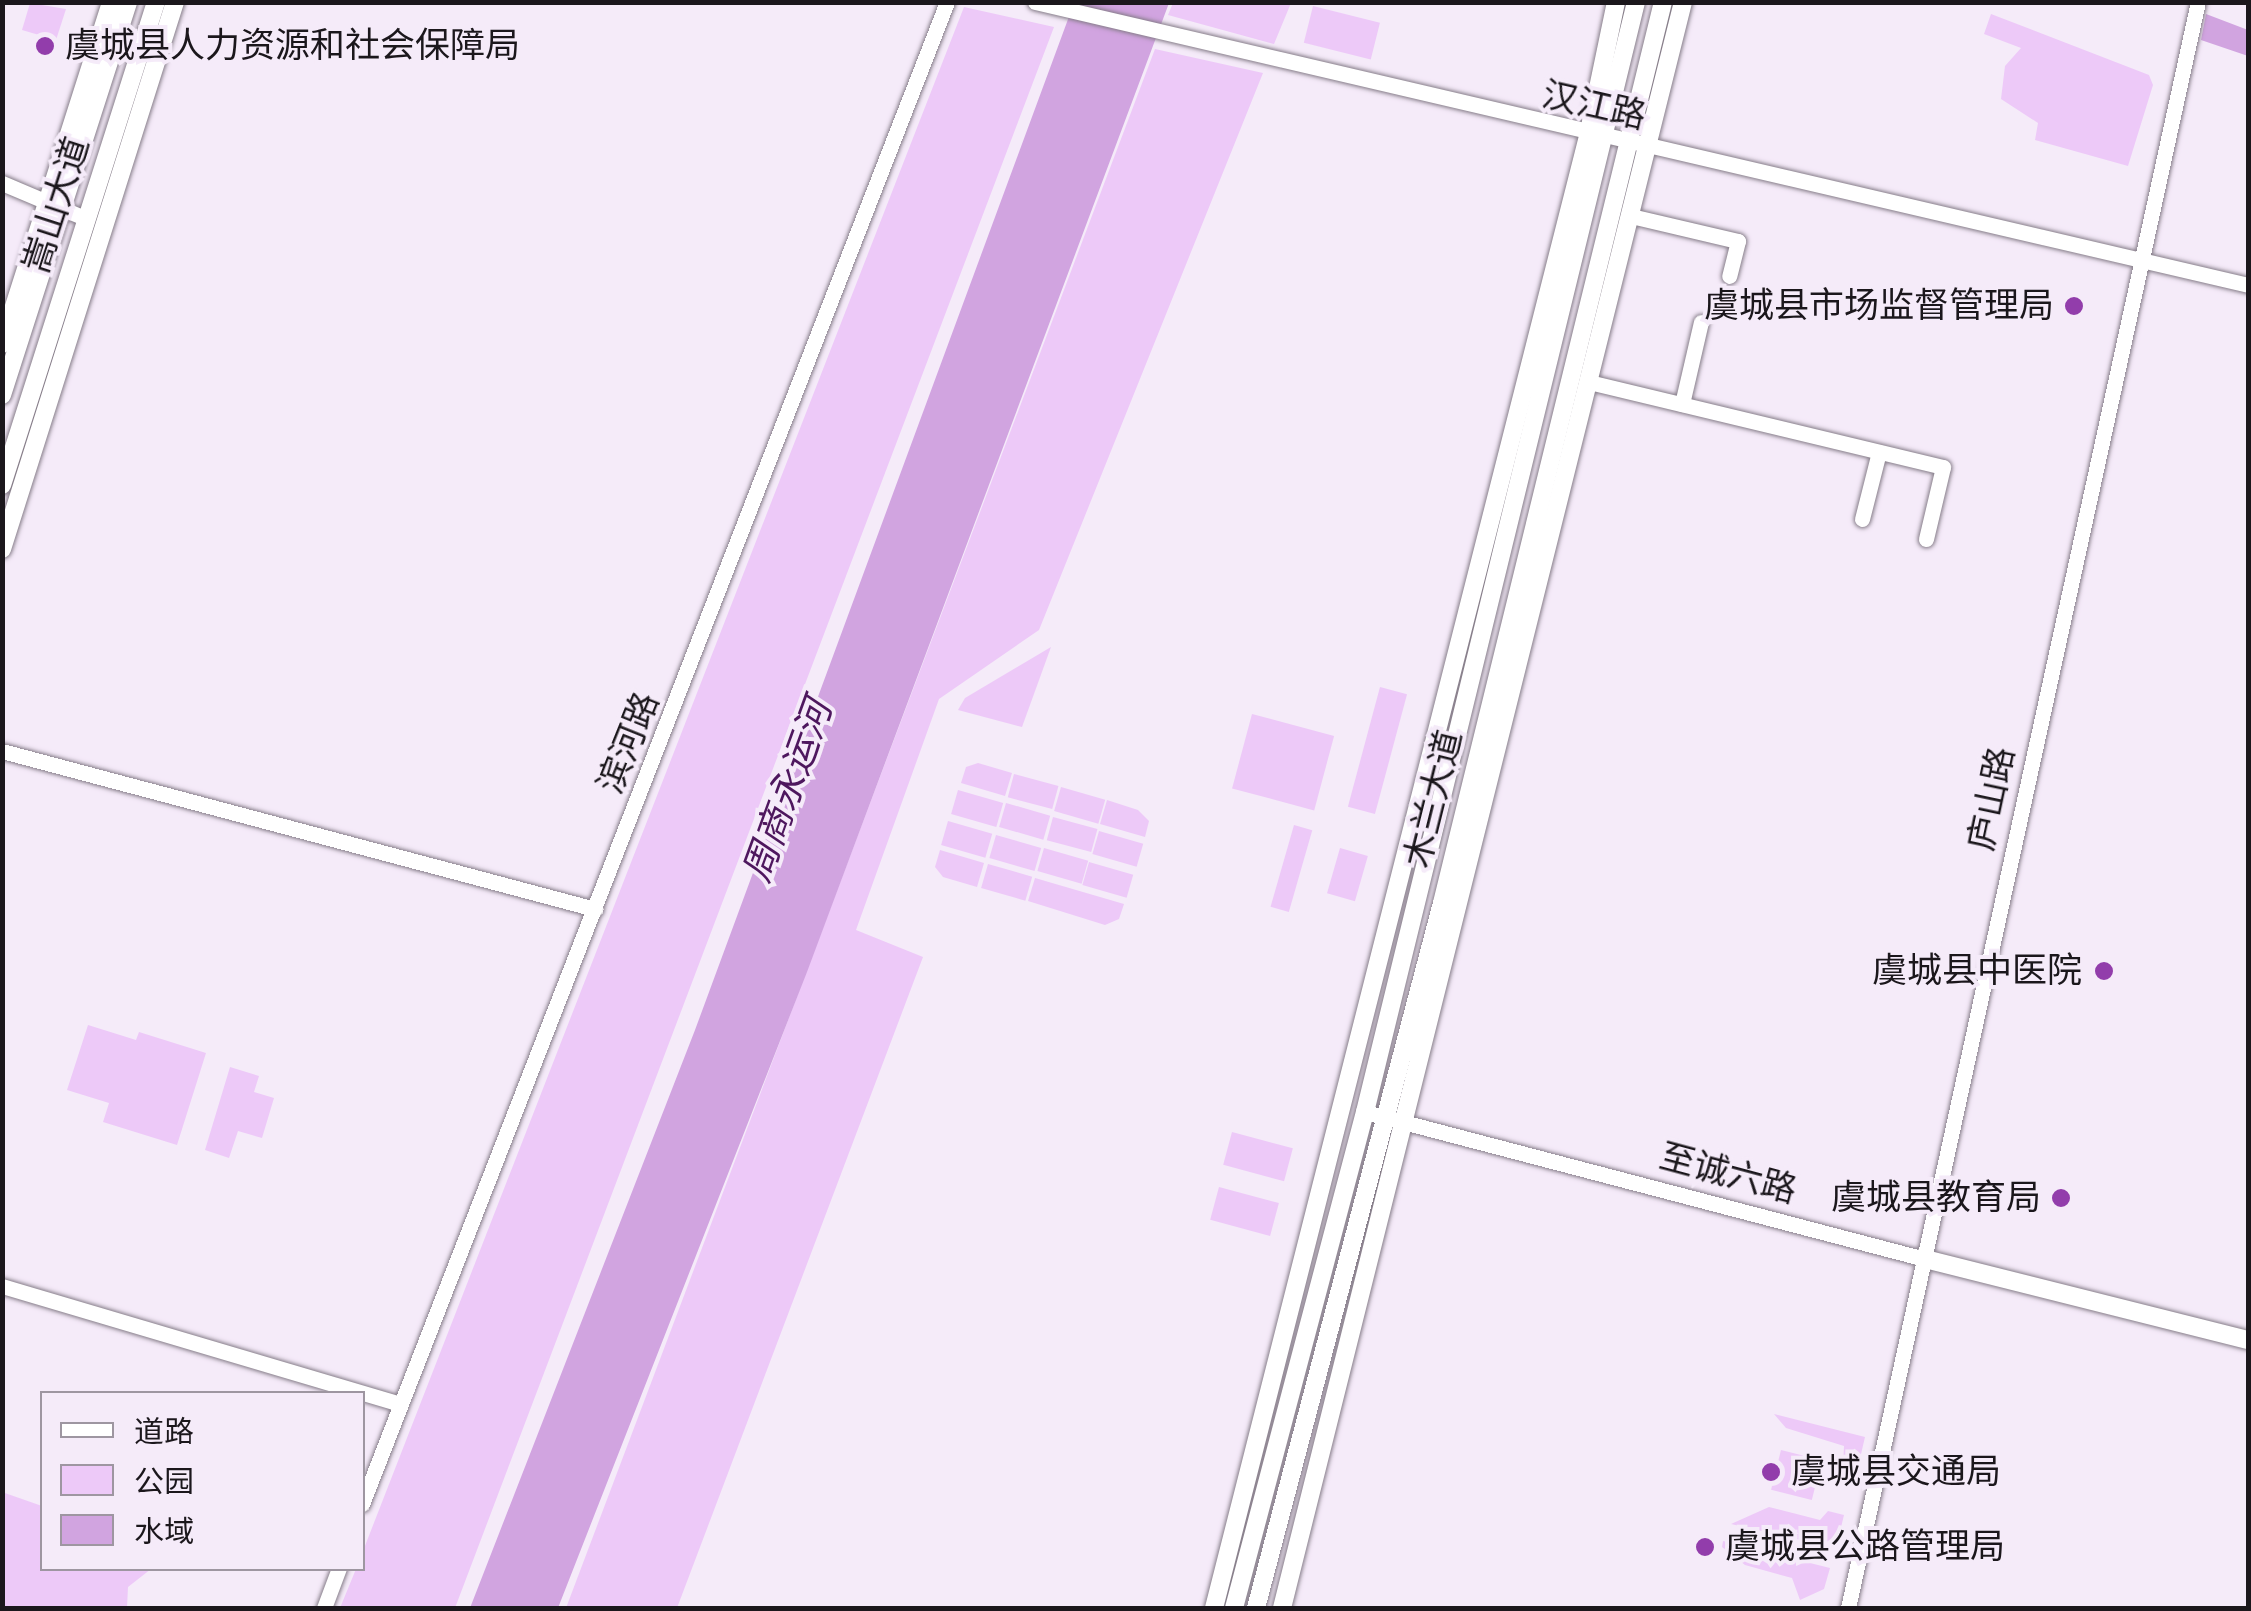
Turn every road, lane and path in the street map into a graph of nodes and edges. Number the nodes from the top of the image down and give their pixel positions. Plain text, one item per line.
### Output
1 (111, 2) edge
2 (128, 2) edge
3 (156, 2) edge
4 (175, 2) edge
5 (947, 2) edge
6 (1035, 2) edge
7 (1616, 2) edge
8 (1636, 2) edge
9 (1664, 2) edge
10 (1684, 2) edge
11 (2198, 2) edge
12 (1597, 138) junction
13 (1628, 145) junction
14 (1648, 150) junction
15 (2, 183) edge
16 (55, 205) junction
17 (1631, 216) junction
18 (87, 219) junction
19 (2142, 260) junction
20 (1729, 276) dead end
21 (2248, 285) edge
22 (1701, 322) dead end
23 (2, 344) edge
24 (1590, 382) junction
25 (2, 395) edge
26 (1682, 404) junction
27 (1878, 452) junction
28 (2, 485) edge
29 (1862, 520) dead end
30 (1926, 538) dead end
31 (2, 549) edge
32 (2, 752) edge
33 (596, 909) junction
34 (1365, 1112) junction
35 (1396, 1120) junction
36 (1920, 1258) junction
37 (2, 1286) edge
38 (2248, 1340) edge
39 (356, 1391) edge
40 (365, 1394) edge
41 (400, 1404) junction
42 (365, 1496) edge
43 (337, 1571) edge
44 (324, 1608) edge
45 (1214, 1608) edge
46 (1234, 1608) edge
47 (1256, 1608) edge
48 (1282, 1608) edge
49 (1848, 1608) edge

1 - 16 main road
2 - 16 main road, 嵩山大道
3 - 18 main road, 嵩山大道
4 - 31 main road
5 - 33 street, 滨河路
6 - 12 street, 汉江路
7 - 12 main road
8 - 12 main road, 木兰大道
9 - 13 main road, 木兰大道
10 - 14 main road
11 - 19 street, 庐山路
12 - 13 street, 汉江路
12 - 34 main road, 木兰大道
12 - 45 main road
13 - 14 street, 汉江路
13 - 35 main road, 木兰大道
14 - 17 main road
14 - 19 street, 汉江路
15 - 16 street
16 - 18 street
16 - 23 main road
16 - 25 main road, 嵩山大道
17 - 20 street
17 - 24 main road
18 - 28 main road, 嵩山大道
19 - 21 street, 汉江路
19 - 36 street, 庐山路
22 - 26 street
24 - 26 street
24 - 35 main road
26 - 27 street
27 - 29 street
27 - 30 street
32 - 33 street
33 - 41 street, 滨河路
34 - 35 street, 至诚六路
34 - 46 main road, 木兰大道
35 - 36 street, 至诚六路
35 - 47 main road, 木兰大道
35 - 48 main road
36 - 38 main road, 至诚六路
36 - 49 street, 庐山路
37 - 39 street
40 - 41 street
41 - 42 street, 滨河路
43 - 44 street

